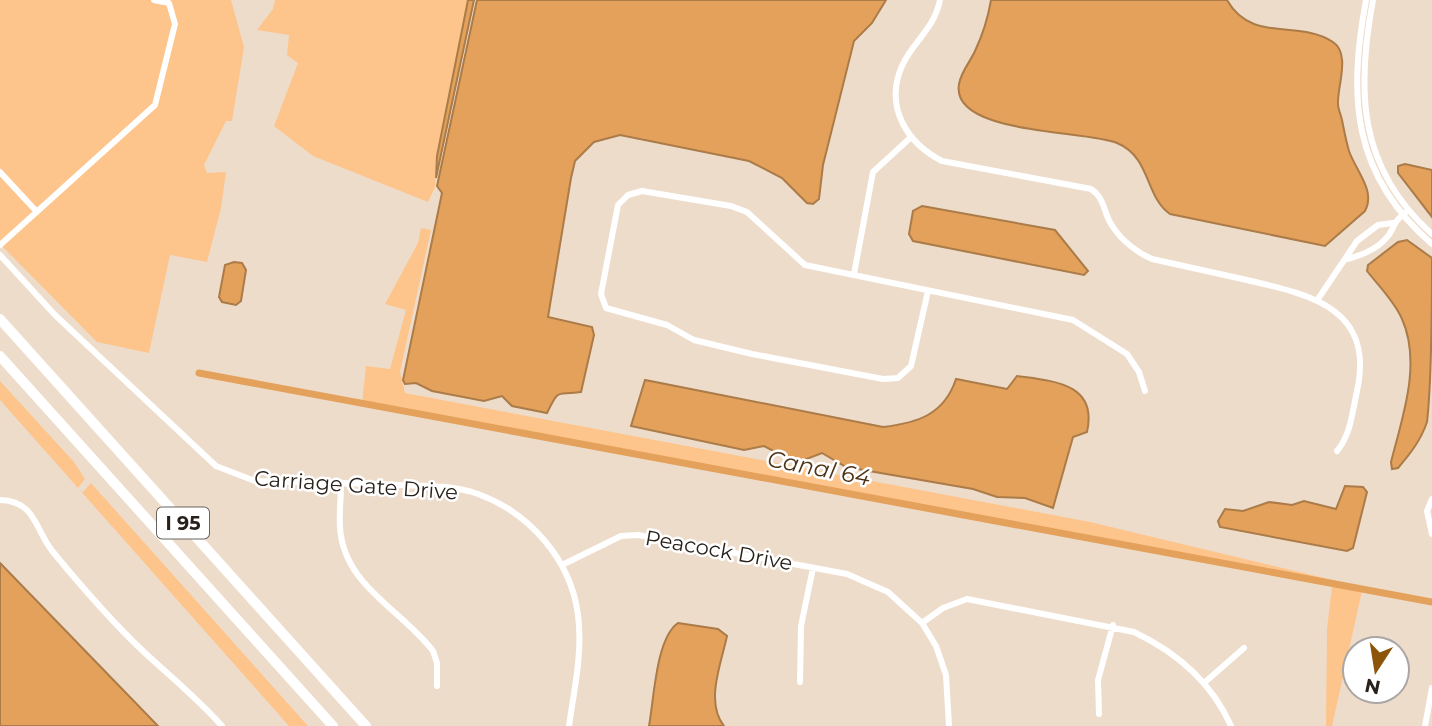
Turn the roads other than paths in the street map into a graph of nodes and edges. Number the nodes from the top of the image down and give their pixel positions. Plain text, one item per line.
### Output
1 (154, 0) edge
2 (940, 0) edge
3 (1366, 0) edge
4 (1373, 0) edge
5 (909, 138) junction
6 (0, 172) edge
7 (37, 212) junction
8 (1406, 212) junction
9 (1392, 223) junction
10 (1367, 233) junction
11 (1432, 234) edge
12 (1432, 244) edge
13 (0, 245) edge
14 (1378, 246) junction
15 (0, 255) edge
16 (1347, 259) junction
17 (854, 274) junction
18 (928, 291) junction
19 (1318, 299) junction
20 (0, 319) edge
21 (0, 356) edge
22 (1145, 391) dead end
23 (1337, 451) dead end
24 (341, 483) junction
25 (1432, 499) edge
26 (0, 500) edge
27 (1432, 534) edge
28 (562, 565) junction
29 (813, 568) junction
30 (922, 623) junction
31 (1113, 625) junction
32 (1244, 648) dead end
33 (800, 682) dead end
34 (1204, 683) junction
35 (437, 686) dead end
36 (1432, 688) edge
37 (1099, 714) dead end
38 (222, 726) edge
39 (333, 726) edge
40 (366, 726) edge
41 (569, 726) edge
42 (949, 726) edge
43 (1231, 726) edge
44 (1425, 726) edge

1 - 7 street
2 - 5 street
3 - 8 street
4 - 8 street
5 - 17 street
5 - 19 street
6 - 7 street
7 - 13 street
8 - 9 street
8 - 11 street
8 - 12 street
9 - 10 street
9 - 14 street
10 - 14 street
10 - 16 street
14 - 16 street
15 - 24 street, Carriage Gate Drive
16 - 19 street
17 - 18 street
17 - 18 street
18 - 22 street
19 - 23 street
20 - 40 highway, I 95
21 - 39 highway, I 95
24 - 28 street, Carriage Gate Drive
24 - 35 street
25 - 27 street
26 - 38 street
28 - 29 street, Peacock Drive
28 - 41 street
29 - 30 street, Peacock Drive
29 - 33 street
30 - 31 street
30 - 42 street, Peacock Drive
31 - 34 street
31 - 37 street
32 - 34 street
34 - 43 street
36 - 44 street

